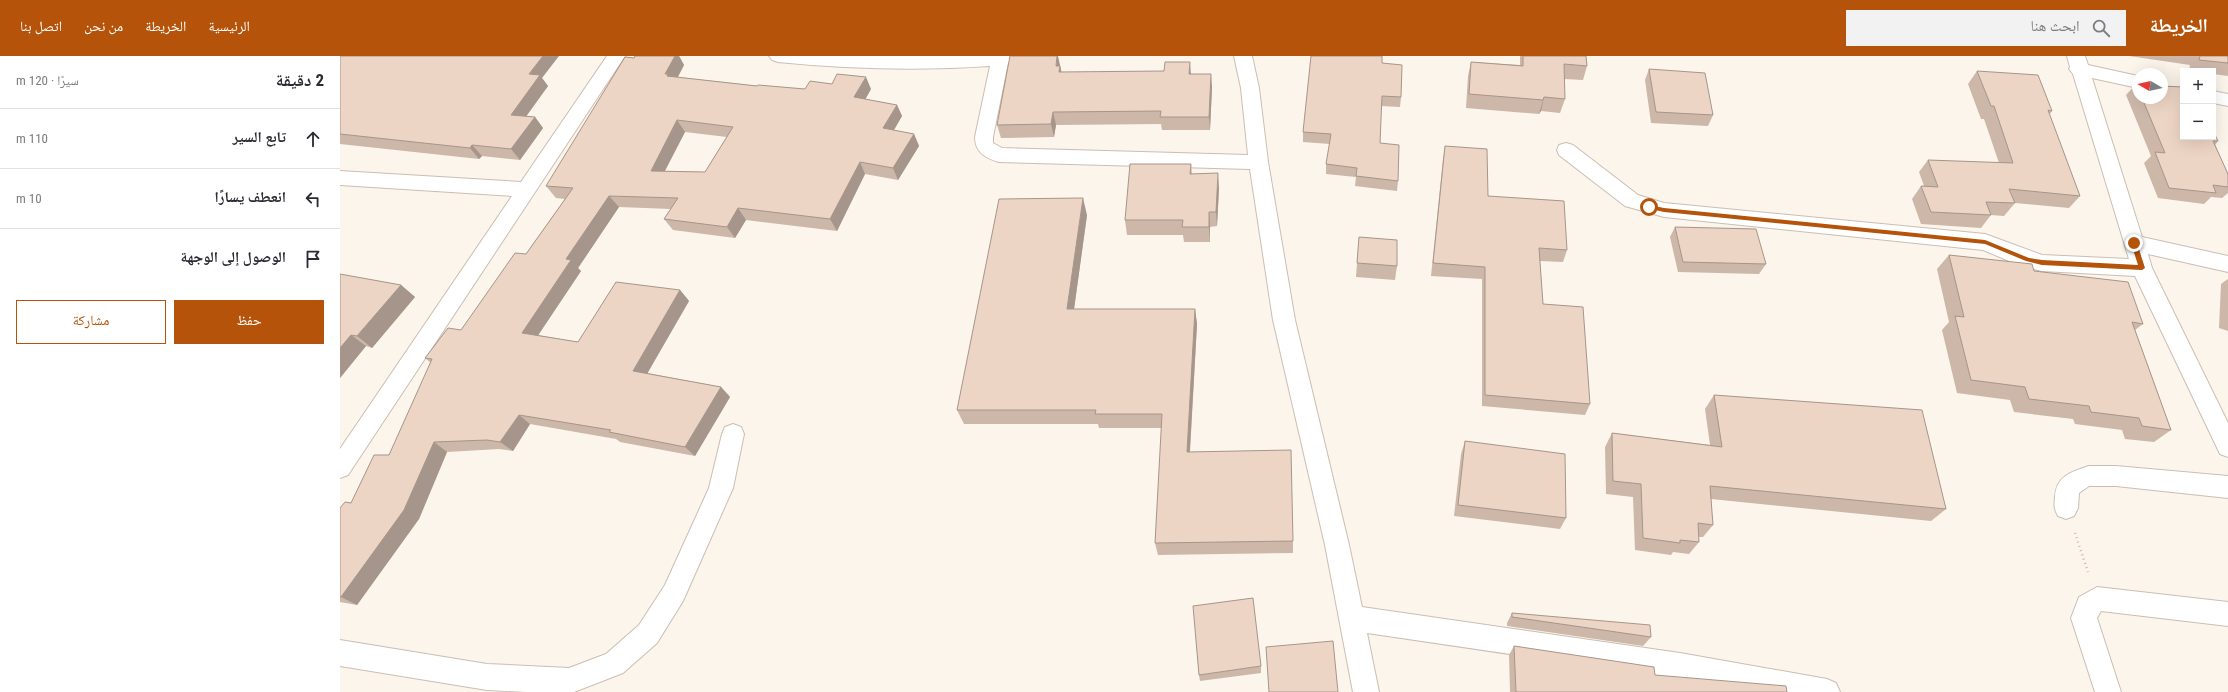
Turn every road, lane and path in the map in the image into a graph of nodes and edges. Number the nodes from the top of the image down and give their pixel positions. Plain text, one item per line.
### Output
1 (616, 56) edge
2 (1020, 56) edge
3 (1242, 56) edge
4 (790, 57) edge
5 (1000, 59) junction
6 (2077, 63) edge
7 (2132, 80) edge
8 (2216, 98) edge
9 (2228, 100) edge
10 (1566, 150) dead end
11 (1258, 162) junction
12 (340, 178) edge
13 (526, 190) junction
14 (2134, 243) junction
15 (2228, 264) edge
16 (2142, 268) junction
17 (733, 434) dead end
18 (2228, 447) edge
19 (340, 468) edge
20 (2228, 487) edge
21 (2066, 508) joint
22 (2097, 599) junction
23 (2228, 614) edge
24 (1351, 618) junction
25 (340, 653) edge
26 (483, 685) edge
27 (1366, 692) edge
28 (1827, 692) edge
29 (2108, 692) edge

1 - 13 street
2 - 5 street
3 - 11 street
4 - 5 street
5 - 11 street
6 - 7 street
6 - 14 street
8 - 9 street
10 - 16 street
11 - 24 street
12 - 13 street
13 - 19 street
14 - 15 street
14 - 16 street
16 - 18 street
17 - 26 street
20 - 21 street
21 - 22 path
22 - 23 street
22 - 29 street
24 - 27 street
24 - 28 street
25 - 26 street

